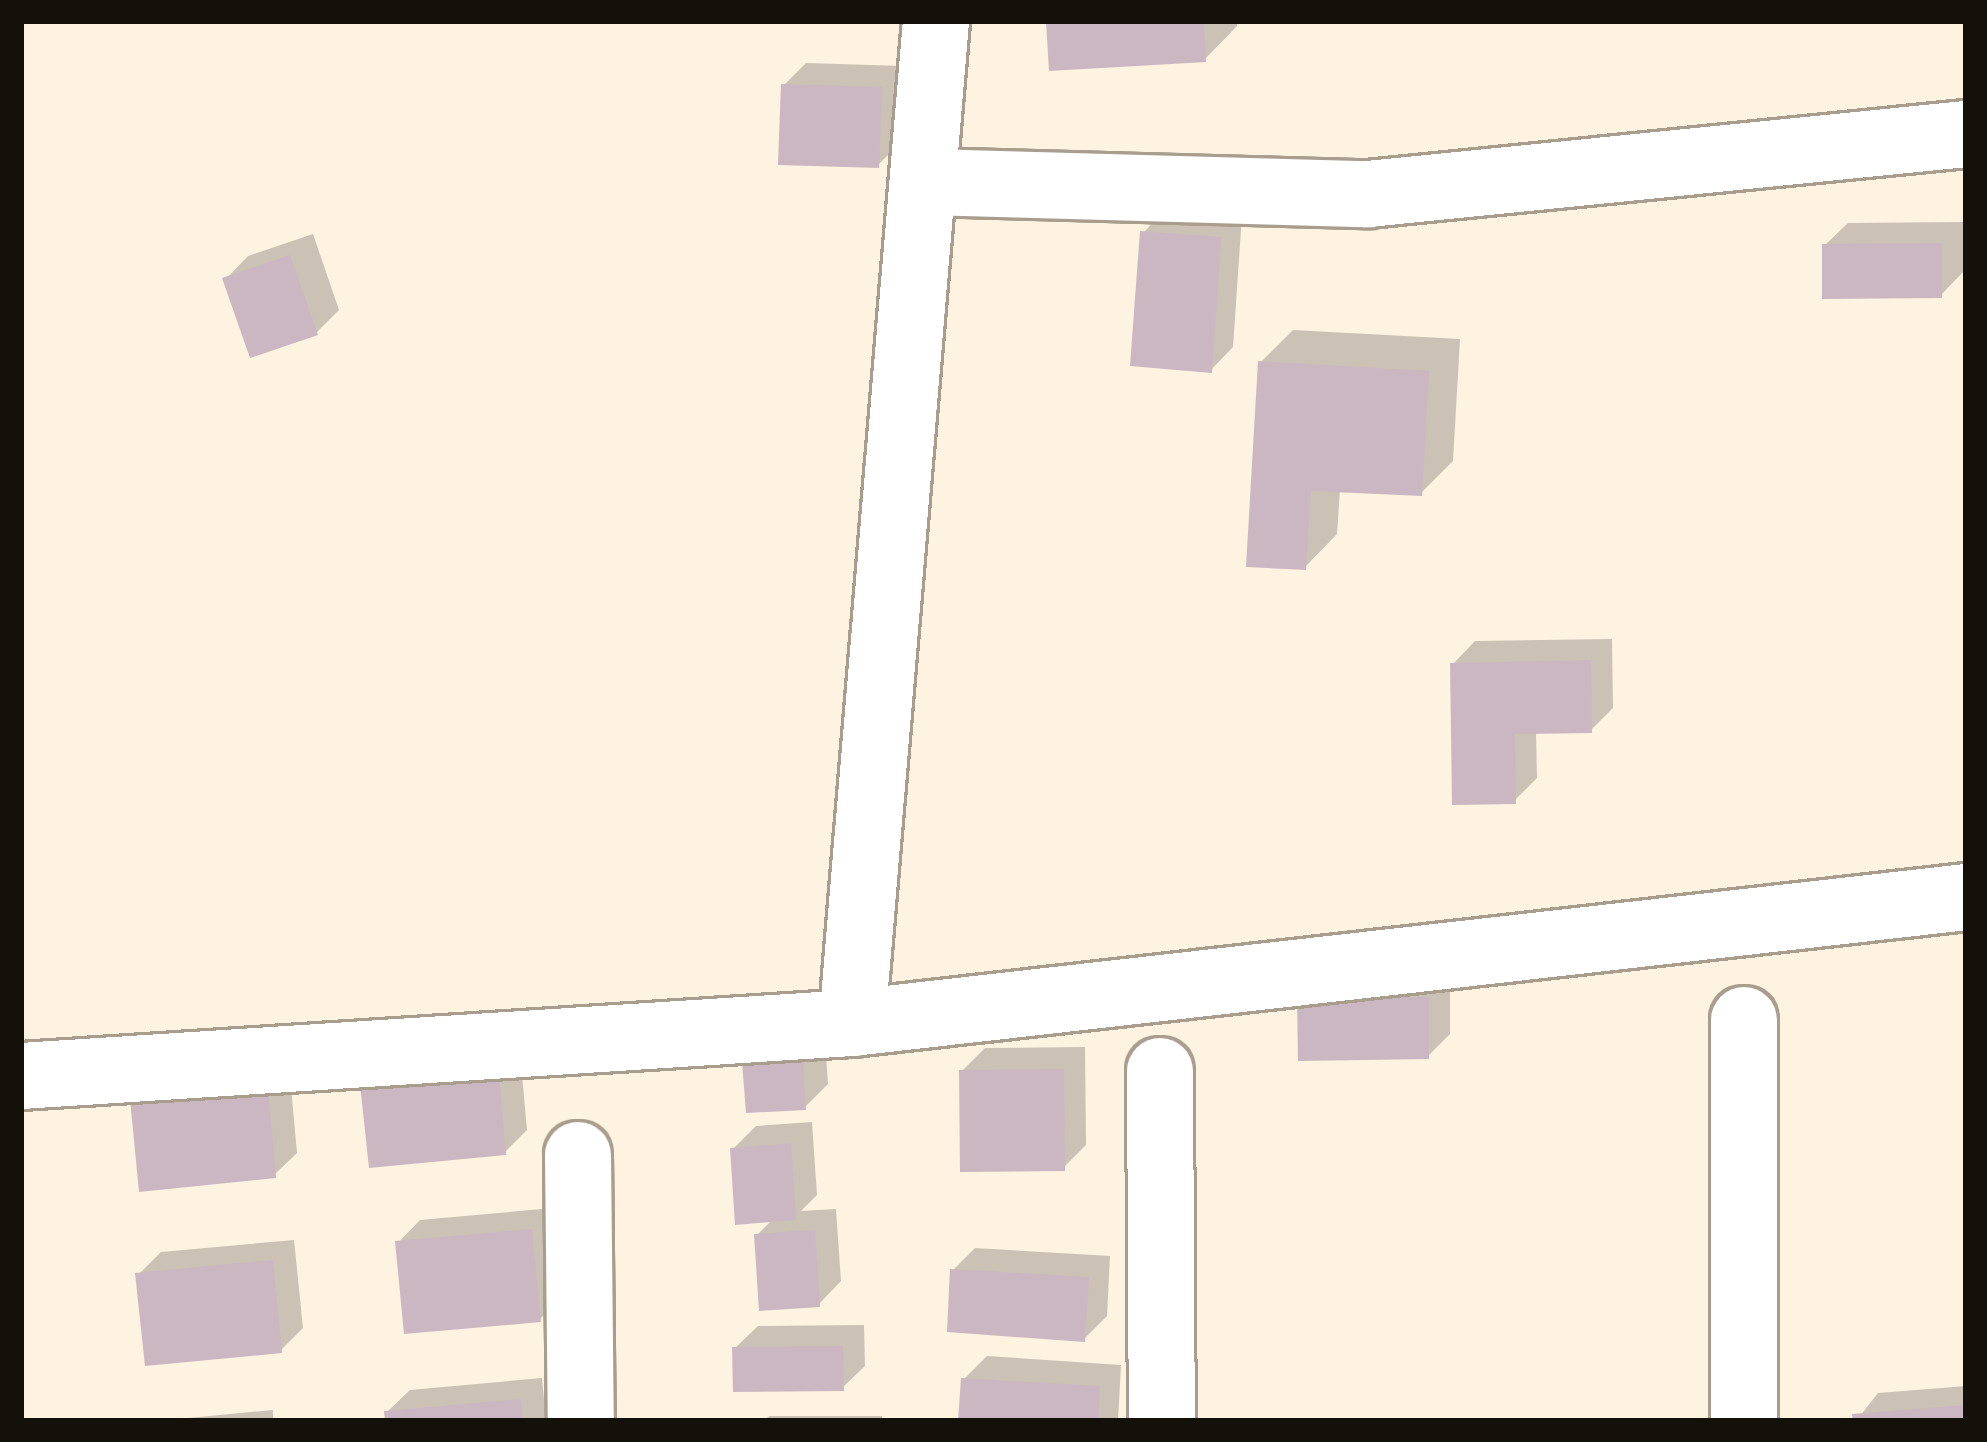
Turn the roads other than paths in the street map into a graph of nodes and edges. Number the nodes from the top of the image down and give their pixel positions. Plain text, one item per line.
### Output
1 (936, 21) edge
2 (1966, 134) edge
3 (925, 182) junction
4 (1966, 897) edge
5 (1744, 1020) dead end
6 (852, 1023) junction
7 (1160, 1071) dead end
8 (21, 1076) edge
9 (578, 1155) dead end
10 (581, 1421) edge
11 (1162, 1421) edge
12 (1744, 1421) edge

1 - 3 street
2 - 3 street
3 - 6 street
4 - 6 street
5 - 12 street
6 - 8 street
7 - 11 street
9 - 10 street

